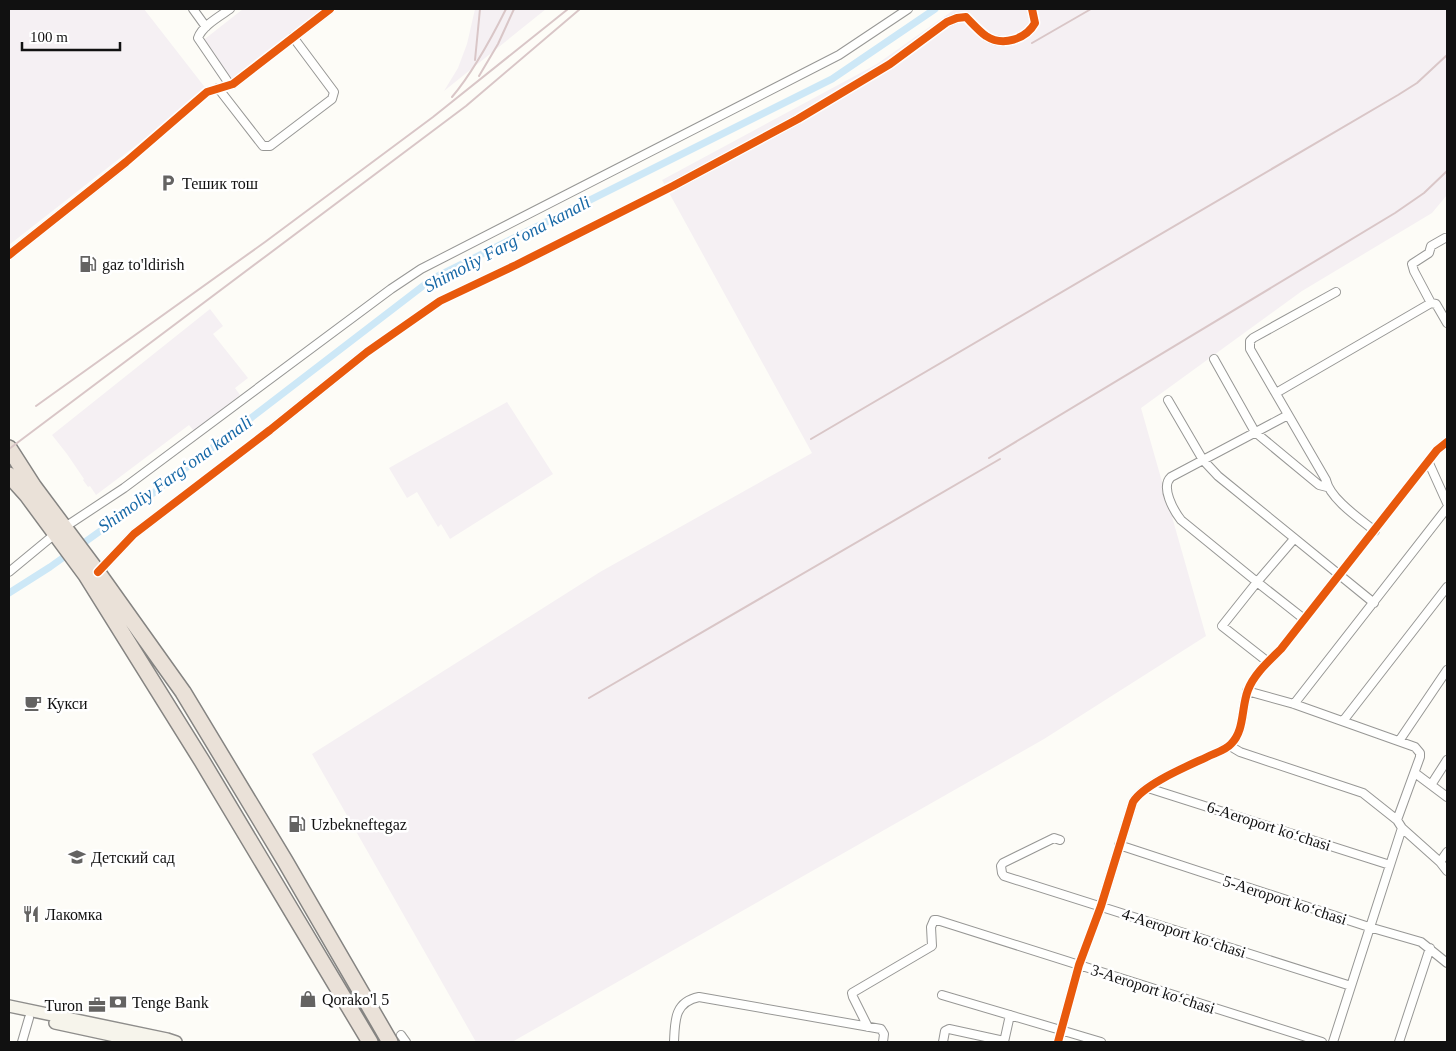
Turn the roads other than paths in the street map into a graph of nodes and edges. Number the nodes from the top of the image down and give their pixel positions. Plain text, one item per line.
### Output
1 (192, 9) edge
2 (230, 9) edge
3 (330, 9) edge
4 (908, 9) edge
5 (1032, 9) edge
6 (206, 27) junction
7 (293, 37) junction
8 (230, 85) junction
9 (218, 88) junction
10 (1446, 238) dead end
11 (9, 255) edge
12 (1336, 292) dead end
13 (1430, 303) junction
14 (1447, 323) edge
15 (1214, 359) dead end
16 (1276, 393) junction
17 (1168, 400) dead end
18 (1288, 415) junction
19 (1255, 432) junction
20 (1447, 442) edge
21 (9, 448) edge
22 (1203, 460) junction
23 (1428, 461) junction
24 (9, 475) edge
25 (1328, 487) junction
26 (1447, 503) edge
27 (1447, 508) edge
28 (1375, 531) junction
29 (61, 532) junction
30 (1294, 539) junction
31 (9, 572) edge
32 (93, 572) junction
33 (1338, 576) junction
34 (1257, 582) junction
35 (1447, 587) edge
36 (1374, 603) junction
37 (1304, 619) junction
38 (1268, 662) junction
39 (1447, 670) edge
40 (1247, 691) junction
41 (1294, 704) junction
42 (1343, 720) junction
43 (1400, 741) junction
44 (1230, 746) junction
45 (1447, 760) edge
46 (1415, 773) junction
47 (1431, 784) junction
48 (1148, 788) junction
49 (1447, 797) edge
50 (1397, 820) junction
51 (1402, 828) junction
52 (1060, 840) dead end
53 (1119, 846) junction
54 (1447, 852) edge
55 (1440, 862) junction
56 (1390, 865) junction
57 (1447, 871) edge
58 (1101, 906) junction
59 (1369, 927) junction
60 (1430, 948) junction
61 (1447, 962) edge
62 (1079, 966) junction
63 (1351, 986) junction
64 (942, 995) dead end
65 (9, 1006) edge
66 (9, 1014) edge
67 (1010, 1015) junction
68 (29, 1018) junction
69 (868, 1027) junction
70 (1061, 1029) junction
71 (369, 1040) edge
72 (399, 1040) edge
73 (22, 1042) edge
74 (143, 1042) edge
75 (176, 1042) edge
76 (674, 1042) edge
77 (883, 1042) edge
78 (943, 1042) edge
79 (1004, 1042) edge
80 (1058, 1042) edge
81 (1101, 1042) edge
82 (1322, 1042) edge
83 (1333, 1042) edge
84 (1399, 1042) edge

1 - 6 street
2 - 6 street
3 - 7 street
4 - 29 street
5 - 32 street
6 - 8 street
7 - 8 street
7 - 9 street
8 - 9 street
9 - 11 street
10 - 13 street
12 - 16 street
13 - 14 street
13 - 16 street
15 - 19 street
16 - 18 street
17 - 22 street
18 - 19 street
18 - 25 street
19 - 22 street
19 - 25 street
20 - 23 street
21 - 29 highway
22 - 30 street
22 - 34 street
23 - 26 street
23 - 28 street
24 - 29 highway
25 - 28 street
27 - 36 street
28 - 33 street
29 - 31 street
29 - 32 highway
30 - 33 street
30 - 34 street
32 - 71 highway
32 - 72 highway
33 - 36 street
33 - 37 street
34 - 37 street
34 - 38 street
35 - 42 street
36 - 41 street
37 - 38 street
38 - 40 street
39 - 43 street
40 - 41 street
40 - 44 street
41 - 42 street
42 - 43 street
43 - 46 street
44 - 48 street
44 - 50 street
45 - 47 street
46 - 47 street
46 - 50 street
47 - 49 street
48 - 53 street
48 - 56 street, 6-Aeroport koʻchasi
50 - 51 street
51 - 55 street
51 - 56 street
52 - 58 street, 4-Aeroport koʻchasi
53 - 58 street
53 - 59 street, 5-Aeroport koʻchasi
54 - 55 street
55 - 57 street
56 - 59 street
58 - 62 street
58 - 63 street, 4-Aeroport koʻchasi
59 - 60 street, 5-Aeroport koʻchasi
59 - 63 street
60 - 61 street, 5-Aeroport koʻchasi
60 - 84 street
62 - 69 street, 3-Aeroport koʻchasi
62 - 70 street
62 - 82 street, 3-Aeroport koʻchasi
63 - 83 street
64 - 67 street
65 - 75 main road
66 - 68 main road
67 - 70 street
67 - 79 street
68 - 73 street
68 - 74 main road
69 - 76 street
69 - 77 street
70 - 80 street
70 - 81 street
78 - 79 street

